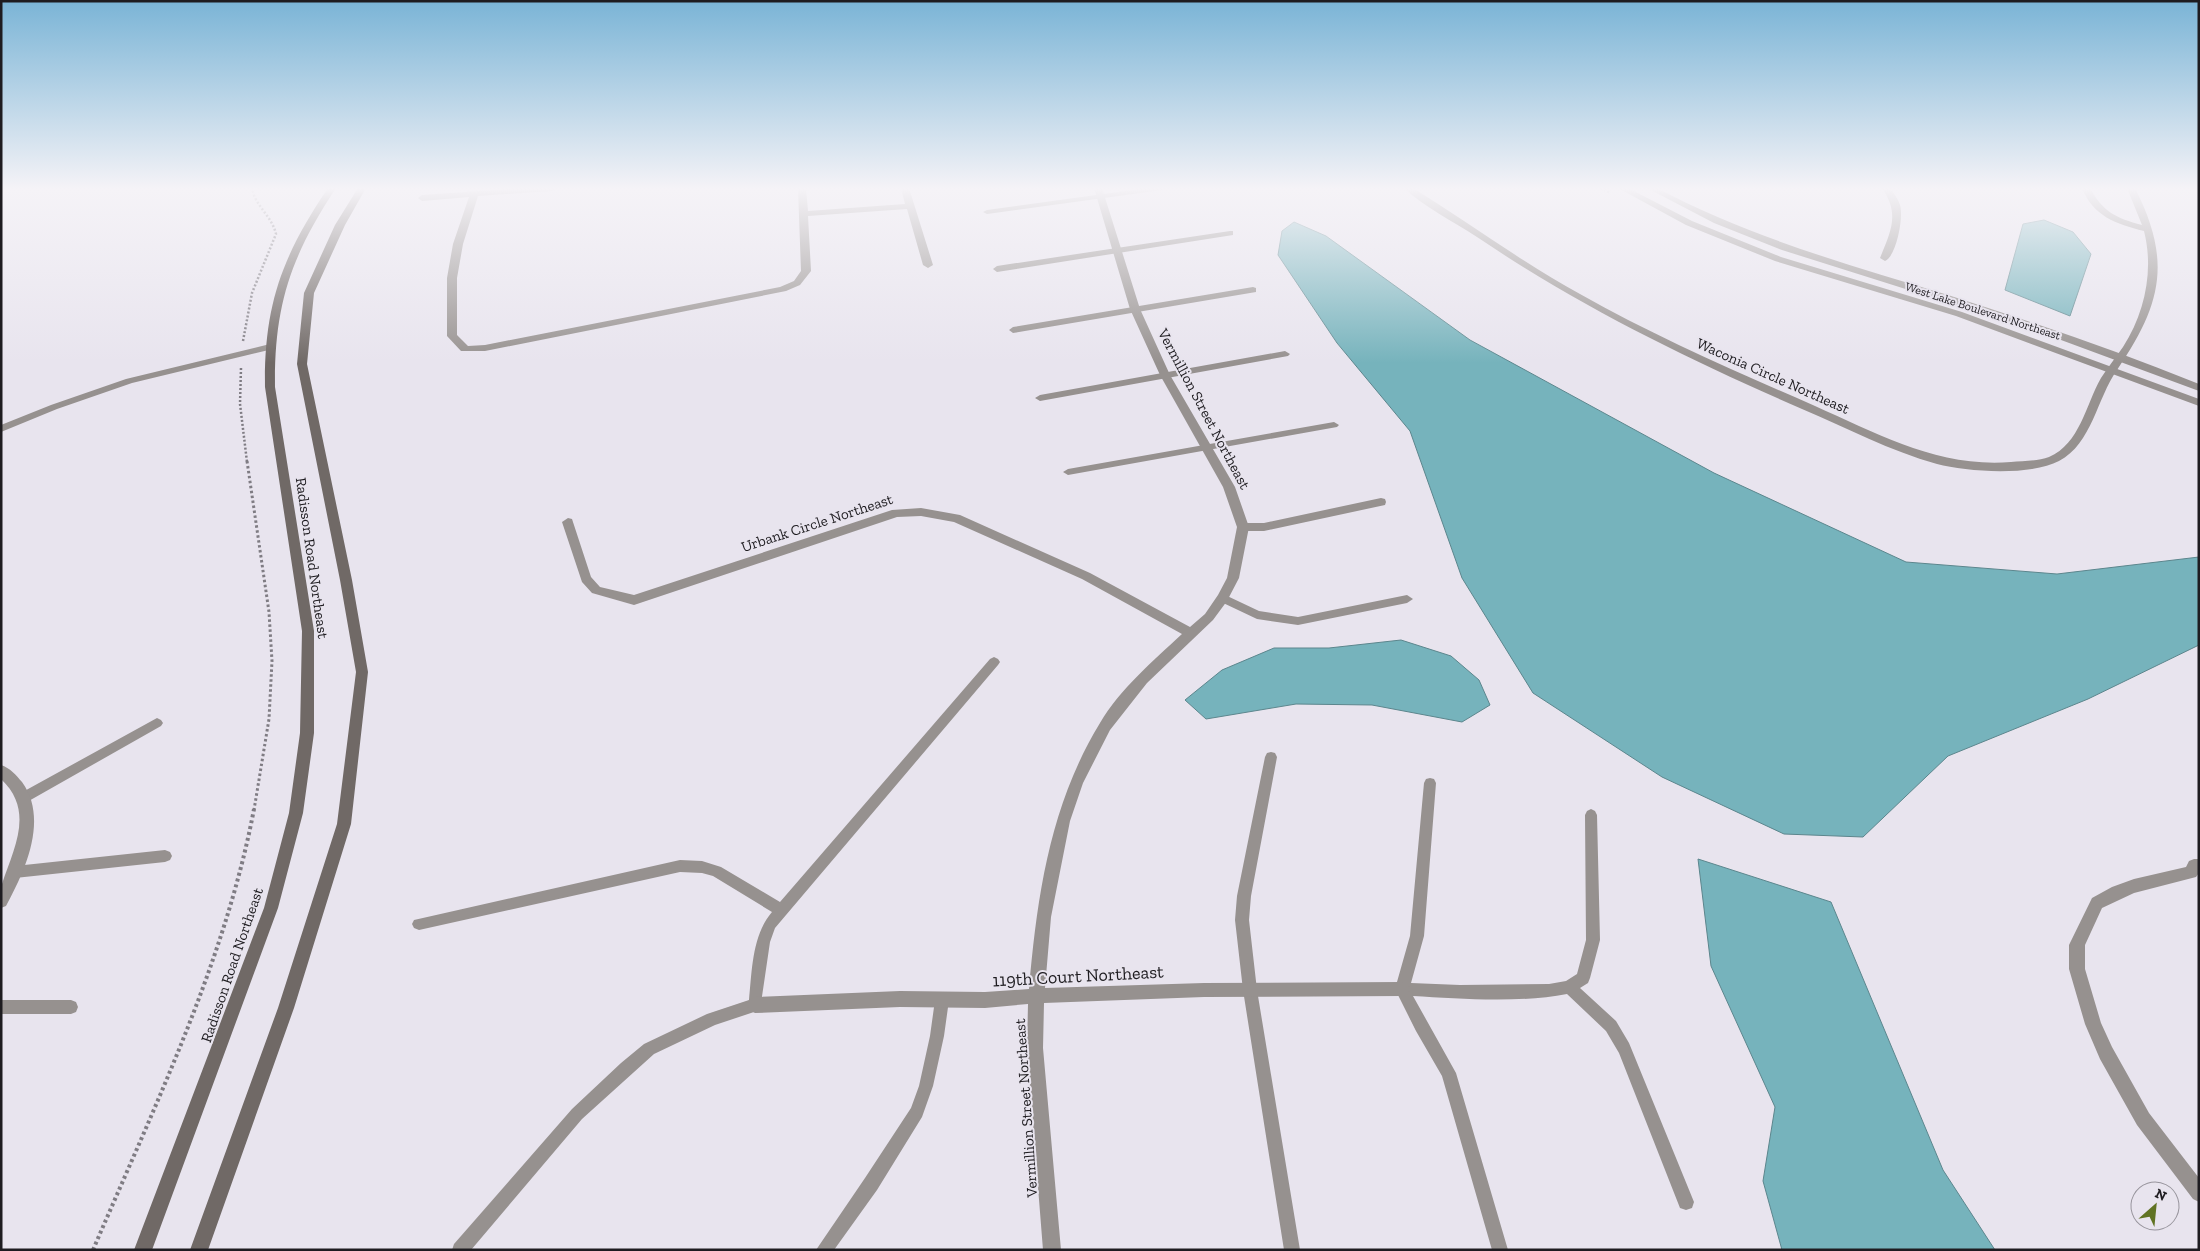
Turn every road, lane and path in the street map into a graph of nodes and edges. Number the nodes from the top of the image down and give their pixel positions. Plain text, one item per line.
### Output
1 (271, 246) edge
2 (298, 246) edge
3 (330, 246) edge
4 (458, 246) edge
5 (805, 246) edge
6 (922, 246) edge
7 (1116, 246) edge
8 (1141, 246) edge
9 (1497, 246) edge
10 (1747, 246) edge
11 (1780, 246) edge
12 (1889, 246) edge
13 (2152, 246) edge
14 (1117, 250) junction
15 (1885, 258) dead end
16 (928, 265) dead end
17 (997, 268) dead end
18 (1253, 290) dead end
19 (1135, 309) junction
20 (1013, 330) dead end
21 (270, 347) junction
22 (242, 353) junction
23 (1285, 354) dead end
24 (2123, 358) junction
25 (2112, 370) junction
26 (1166, 375) junction
27 (2199, 388) edge
28 (1040, 398) dead end
29 (2199, 403) edge
30 (1334, 426) dead end
31 (1, 429) edge
32 (1207, 448) junction
33 (1068, 472) dead end
34 (1381, 502) dead end
35 (568, 522) dead end
36 (1243, 527) junction
37 (1223, 598) junction
38 (1407, 600) dead end
39 (1192, 634) junction
40 (994, 662) dead end
41 (157, 723) dead end
42 (1271, 757) dead end
43 (1, 770) edge
44 (1430, 783) dead end
45 (23, 798) junction
46 (1591, 815) dead end
47 (166, 856) dead end
48 (2199, 866) edge
49 (15, 872) junction
50 (1, 901) edge
51 (781, 910) junction
52 (419, 924) dead end
53 (1568, 987) junction
54 (1402, 989) junction
55 (1250, 990) junction
56 (1036, 996) junction
57 (942, 1000) junction
58 (755, 1005) junction
59 (1, 1007) edge
60 (71, 1007) dead end
61 (2199, 1193) edge
62 (1686, 1202) dead end
63 (93, 1250) edge
64 (143, 1250) edge
65 (199, 1250) edge
66 (460, 1250) edge
67 (824, 1250) edge
68 (1052, 1250) edge
69 (1292, 1250) edge
70 (1500, 1250) edge

1 - 22 path
2 - 21 main road, Radisson Road Northeast
3 - 65 main road, Radisson Road Northeast
4 - 5 street
6 - 16 street
7 - 14 street, Vermillion Street Northeast
8 - 14 lane
9 - 25 street, Waconia Circle Northeast
10 - 25 street, West Lake Boulevard Northeast
11 - 24 street, West Lake Boulevard Northeast
12 - 15 street
13 - 24 street, Waconia Circle Northeast
14 - 17 lane
14 - 19 street, Vermillion Street Northeast
18 - 19 lane
19 - 20 lane
19 - 26 street, Vermillion Street Northeast
21 - 22 lane
21 - 64 main road, Radisson Road Northeast
22 - 31 lane
22 - 63 path
23 - 26 lane
24 - 25 street, Waconia Circle Northeast
24 - 27 street, West Lake Boulevard Northeast
25 - 29 street, West Lake Boulevard Northeast
26 - 28 lane
26 - 32 street, Vermillion Street Northeast
30 - 32 lane
32 - 33 lane
32 - 36 street, Vermillion Street Northeast
34 - 36 lane
35 - 39 street, Urbank Circle Northeast
36 - 37 street, Vermillion Street Northeast
37 - 38 lane
37 - 39 street, Vermillion Street Northeast
39 - 56 street, Vermillion Street Northeast
40 - 51 lane
41 - 45 lane
42 - 55 lane
43 - 45 street
44 - 54 lane
45 - 49 street
46 - 53 lane
47 - 49 lane
48 - 61 street
49 - 50 street
51 - 52 lane
51 - 58 lane
53 - 54 lane
53 - 62 lane
54 - 55 street, 119th Court Northeast
54 - 70 lane
55 - 56 street, 119th Court Northeast
55 - 69 lane
56 - 57 street, 119th Court Northeast
56 - 68 street, Vermillion Street Northeast
57 - 58 street, 119th Court Northeast
57 - 67 lane
58 - 66 lane
59 - 60 lane

